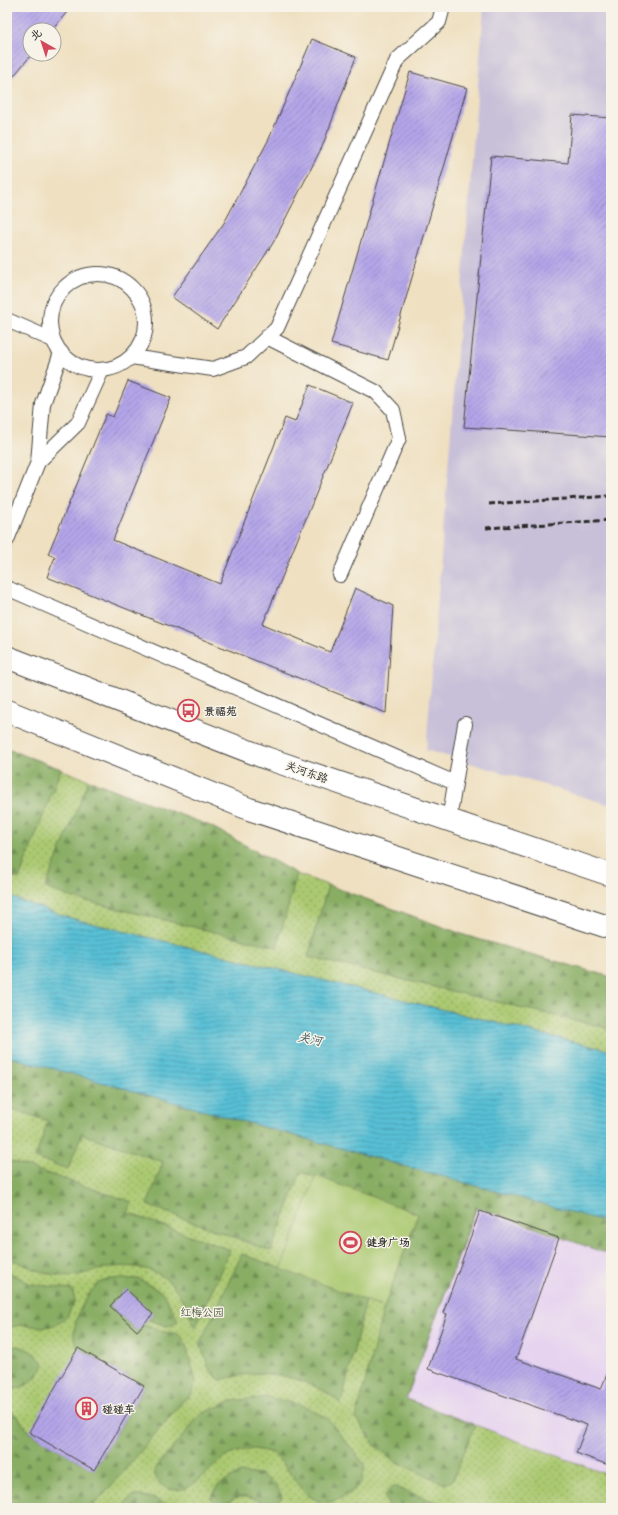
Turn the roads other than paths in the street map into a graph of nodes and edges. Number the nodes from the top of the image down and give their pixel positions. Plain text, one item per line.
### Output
1 (443, 7) edge
2 (7, 320) edge
3 (267, 337) junction
4 (54, 340) junction
5 (61, 353) junction
6 (131, 357) junction
7 (102, 370) junction
8 (38, 462) junction
9 (7, 540) edge
10 (340, 575) dead end
11 (7, 588) edge
12 (7, 657) edge
13 (7, 711) edge
14 (465, 724) dead end
15 (455, 783) junction
16 (449, 820) junction
17 (611, 875) edge
18 (611, 928) edge

1 - 3 lane
2 - 4 lane
3 - 6 lane
3 - 10 lane
4 - 5 lane
4 - 6 lane
5 - 7 lane
5 - 8 lane
6 - 7 lane
7 - 8 lane
8 - 9 lane
11 - 15 lane
12 - 16 main road, 关河东路
13 - 18 main road
14 - 15 lane
15 - 16 lane
16 - 17 main road, 关河东路

